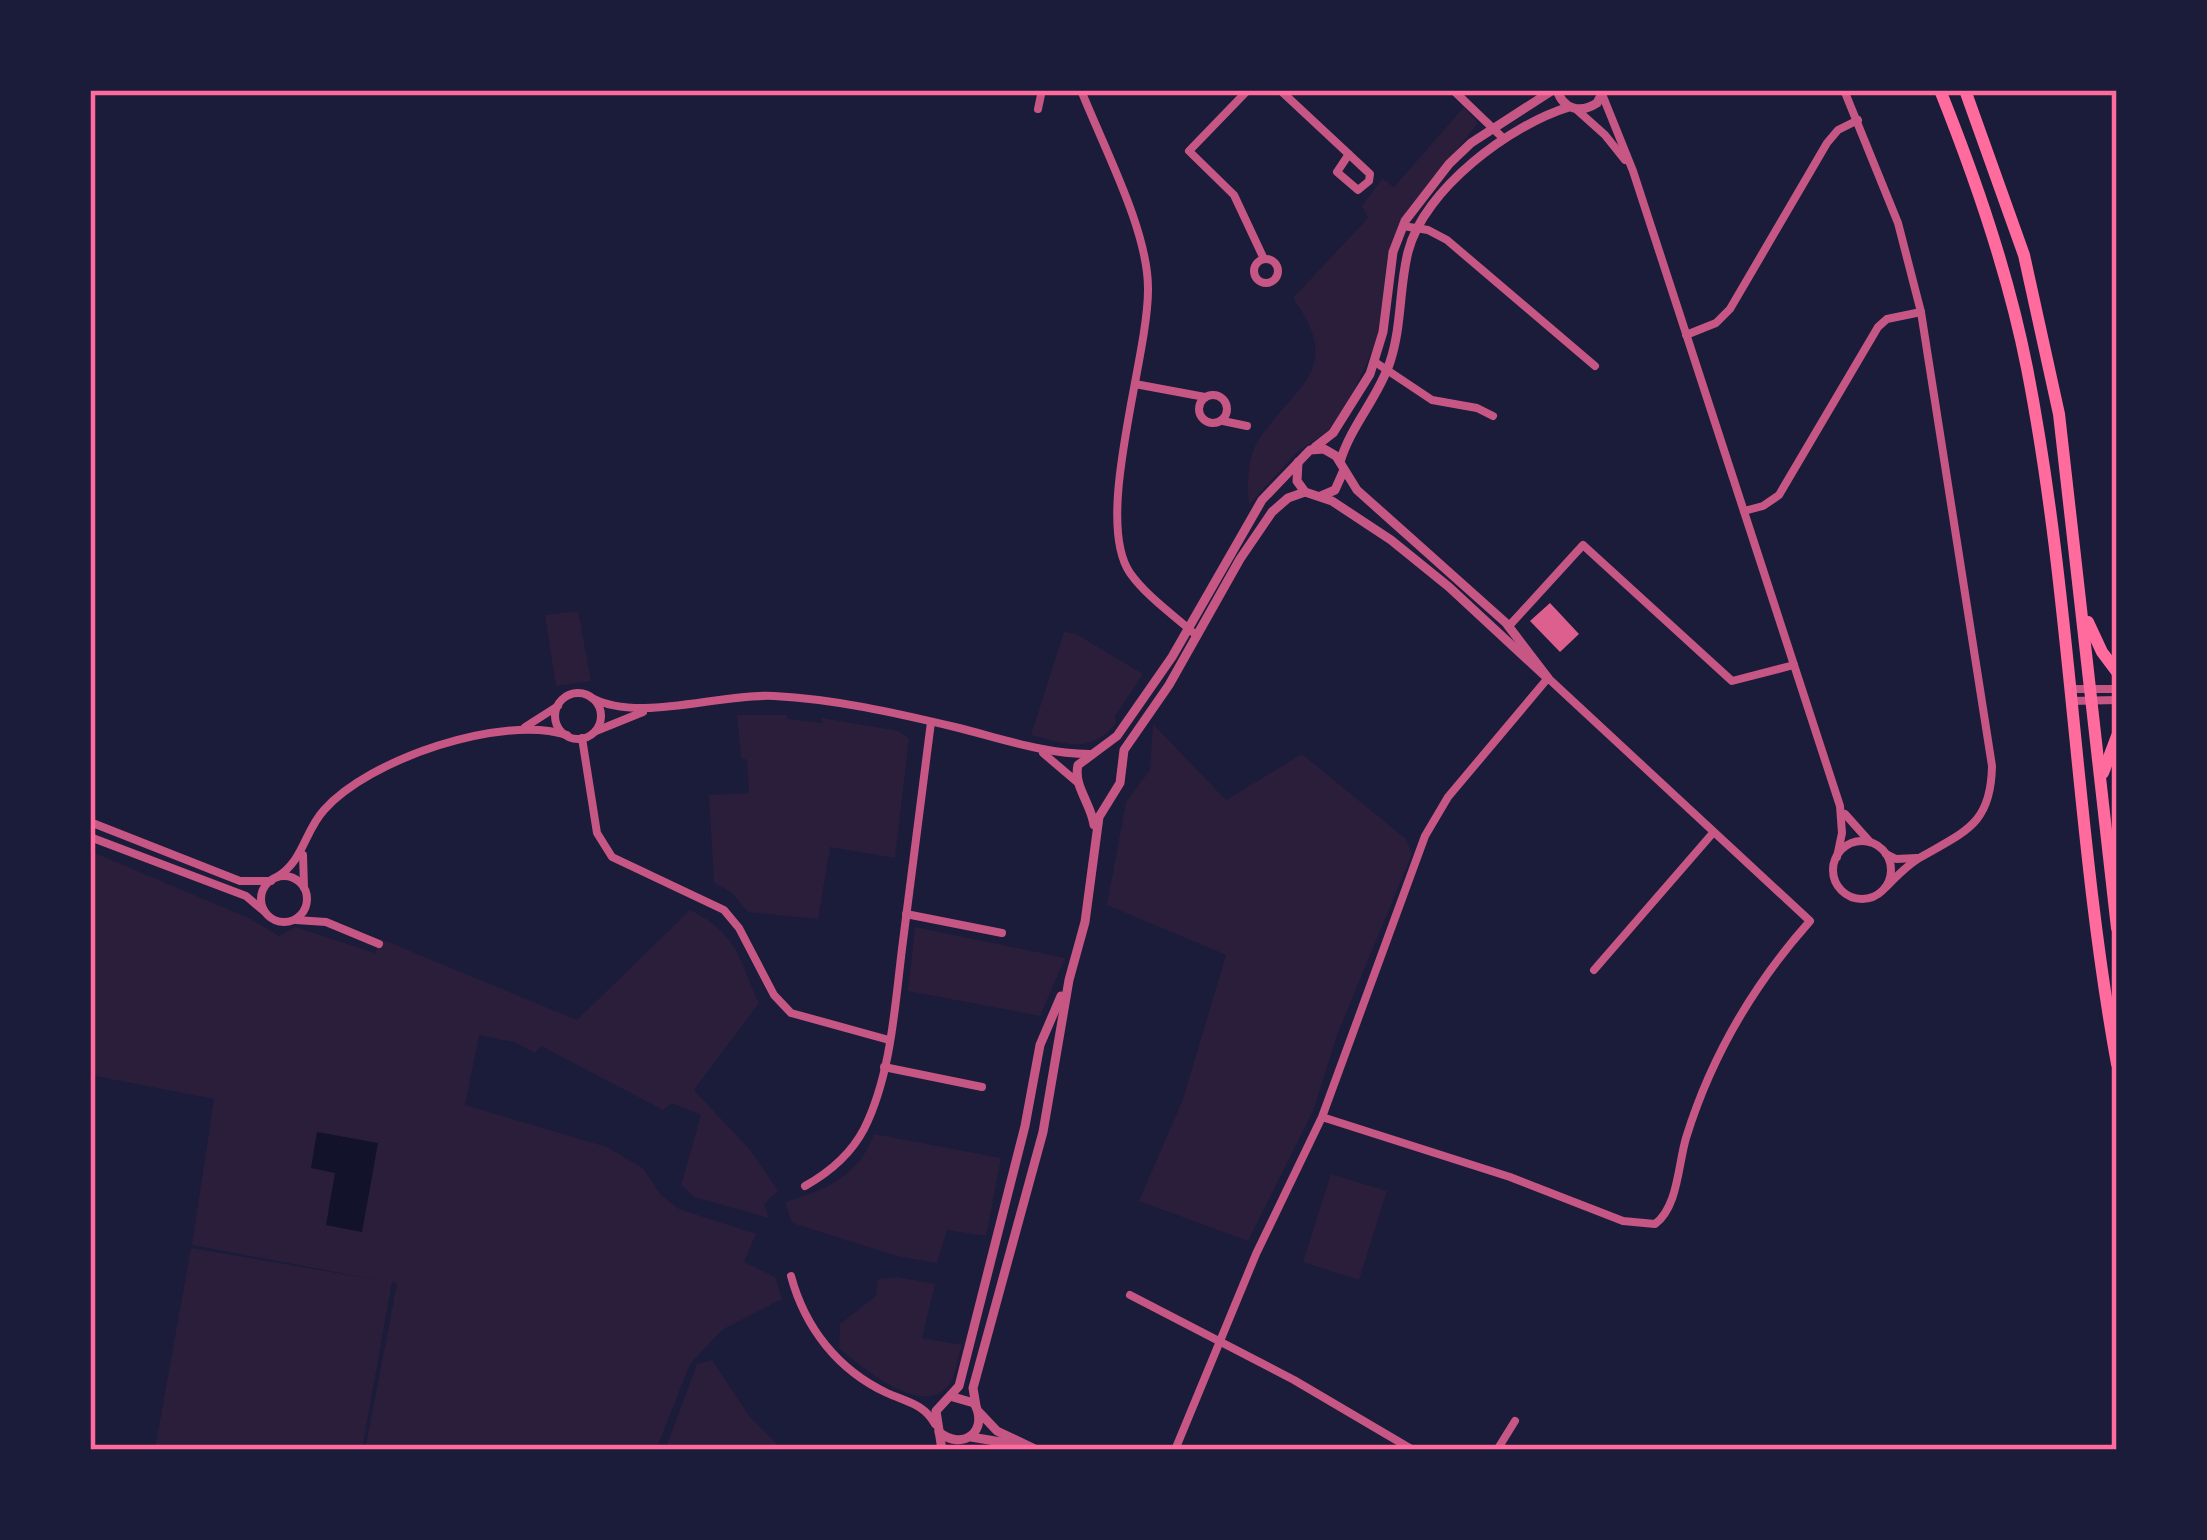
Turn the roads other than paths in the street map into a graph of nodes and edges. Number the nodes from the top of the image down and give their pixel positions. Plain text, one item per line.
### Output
1 (1042, 90) edge
2 (1081, 90) edge
3 (1247, 90) edge
4 (1280, 90) edge
5 (1453, 90) edge
6 (1555, 90) edge
7 (1844, 90) edge
8 (1940, 90) edge
9 (1965, 90) edge
10 (1603, 92) edge
11 (1572, 108) junction
12 (1038, 109) dead end
13 (1858, 119) junction
14 (1493, 127) junction
15 (1504, 139) junction
16 (1349, 154) junction
17 (1633, 171) junction
18 (1403, 226) junction
19 (1418, 228) junction
20 (1264, 259) dead end
21 (1922, 312) junction
22 (1686, 335) junction
23 (1375, 362) junction
24 (1595, 366) dead end
25 (1388, 369) junction
26 (1136, 384) junction
27 (1206, 398) junction
28 (1493, 416) dead end
29 (1222, 421) junction
30 (1247, 426) dead end
31 (1310, 450) junction
32 (1298, 460) junction
33 (1341, 466) junction
34 (1305, 492) junction
35 (1321, 496) junction
36 (1744, 511) junction
37 (2084, 612) junction
38 (1509, 626) junction
39 (1192, 632) junction
40 (1795, 665) junction
41 (2117, 672) edge
42 (1548, 678) junction
43 (2117, 689) edge
44 (2092, 693) junction
45 (2069, 696) junction
46 (592, 698) junction
47 (2117, 700) edge
48 (558, 705) junction
49 (670, 705) junction
50 (931, 722) junction
51 (512, 731) junction
52 (595, 731) junction
53 (567, 735) junction
54 (2117, 736) edge
55 (582, 738) junction
56 (1025, 745) junction
57 (1093, 754) junction
58 (1120, 769) junction
59 (2101, 780) junction
60 (1079, 787) junction
61 (1114, 792) junction
62 (1840, 806) junction
63 (90, 822) edge
64 (1094, 834) junction
65 (1712, 834) junction
66 (90, 837) edge
67 (1871, 843) junction
68 (304, 847) junction
69 (1886, 854) junction
70 (1837, 856) junction
71 (1918, 858) junction
72 (274, 879) junction
73 (1885, 888) junction
74 (305, 892) junction
75 (265, 912) junction
76 (906, 914) junction
77 (289, 921) junction
78 (326, 922) junction
79 (2117, 928) edge
80 (1002, 932) dead end
81 (379, 944) dead end
82 (1594, 970) dead end
83 (1069, 980) junction
84 (889, 1040) junction
85 (2117, 1064) edge
86 (884, 1067) junction
87 (982, 1087) dead end
88 (1322, 1117) junction
89 (806, 1186) dead end
90 (791, 1276) dead end
91 (1130, 1295) dead end
92 (1220, 1342) junction
93 (946, 1399) junction
94 (911, 1402) junction
95 (978, 1409) junction
96 (1515, 1421) dead end
97 (937, 1428) junction
98 (967, 1439) junction
99 (1034, 1449) edge
100 (942, 1450) edge
101 (952, 1450) edge
102 (1175, 1450) edge
103 (1413, 1450) edge
104 (1498, 1450) edge

1 - 12 street
2 - 26 street
3 - 20 street
4 - 16 street
5 - 14 street
6 - 11 street
6 - 14 street
7 - 13 street
8 - 45 main road
9 - 37 main road
10 - 11 street
10 - 17 street
11 - 15 street
11 - 17 street
13 - 21 street
13 - 22 street
14 - 15 street
14 - 18 street
15 - 19 street
16 - 16 street
17 - 22 street
18 - 19 street
18 - 23 street
19 - 24 street
19 - 25 street
21 - 36 street
21 - 71 street
22 - 36 street
23 - 25 street
23 - 31 street
25 - 28 street
25 - 33 street
26 - 27 street
26 - 39 street
27 - 29 street
27 - 29 street
29 - 30 street
31 - 32 street
31 - 33 street
32 - 34 street
32 - 39 street
33 - 35 street
33 - 38 street
34 - 35 street
34 - 39 street
35 - 42 street
36 - 40 street
37 - 41 main road
37 - 44 main road
38 - 40 street
38 - 42 street
39 - 57 street
39 - 58 street
40 - 62 street
42 - 65 street
42 - 88 street
43 - 44 street
44 - 45 street
44 - 47 street
44 - 59 main road
45 - 85 main road
46 - 48 street
46 - 49 street
46 - 52 street
48 - 51 street
48 - 53 street
49 - 50 street
49 - 52 street
50 - 56 street
50 - 76 street
51 - 53 street
51 - 68 street
52 - 55 street
53 - 55 street
54 - 59 main road
55 - 84 street
56 - 57 street
56 - 60 street
57 - 58 street
57 - 60 street
58 - 61 street
59 - 79 main road
60 - 61 street
60 - 64 street
61 - 64 street
62 - 67 street
62 - 70 street
63 - 72 street
64 - 83 street
65 - 82 street
65 - 88 street
66 - 75 street
67 - 69 street
67 - 70 street
68 - 72 street
68 - 74 street
69 - 71 street
69 - 73 street
70 - 73 street
71 - 73 street
72 - 74 street
72 - 75 street
74 - 77 street
74 - 78 street
75 - 77 street
76 - 80 street
76 - 84 street
77 - 78 street
78 - 81 street
83 - 93 street
83 - 95 street
84 - 86 street
86 - 87 street
86 - 89 street
88 - 92 street
90 - 94 street
91 - 92 street
92 - 102 street
92 - 103 street
93 - 94 street
93 - 95 street
93 - 97 street
94 - 97 street
95 - 98 street
95 - 99 street
96 - 104 street
97 - 98 street
97 - 100 street
98 - 99 street
98 - 101 street

